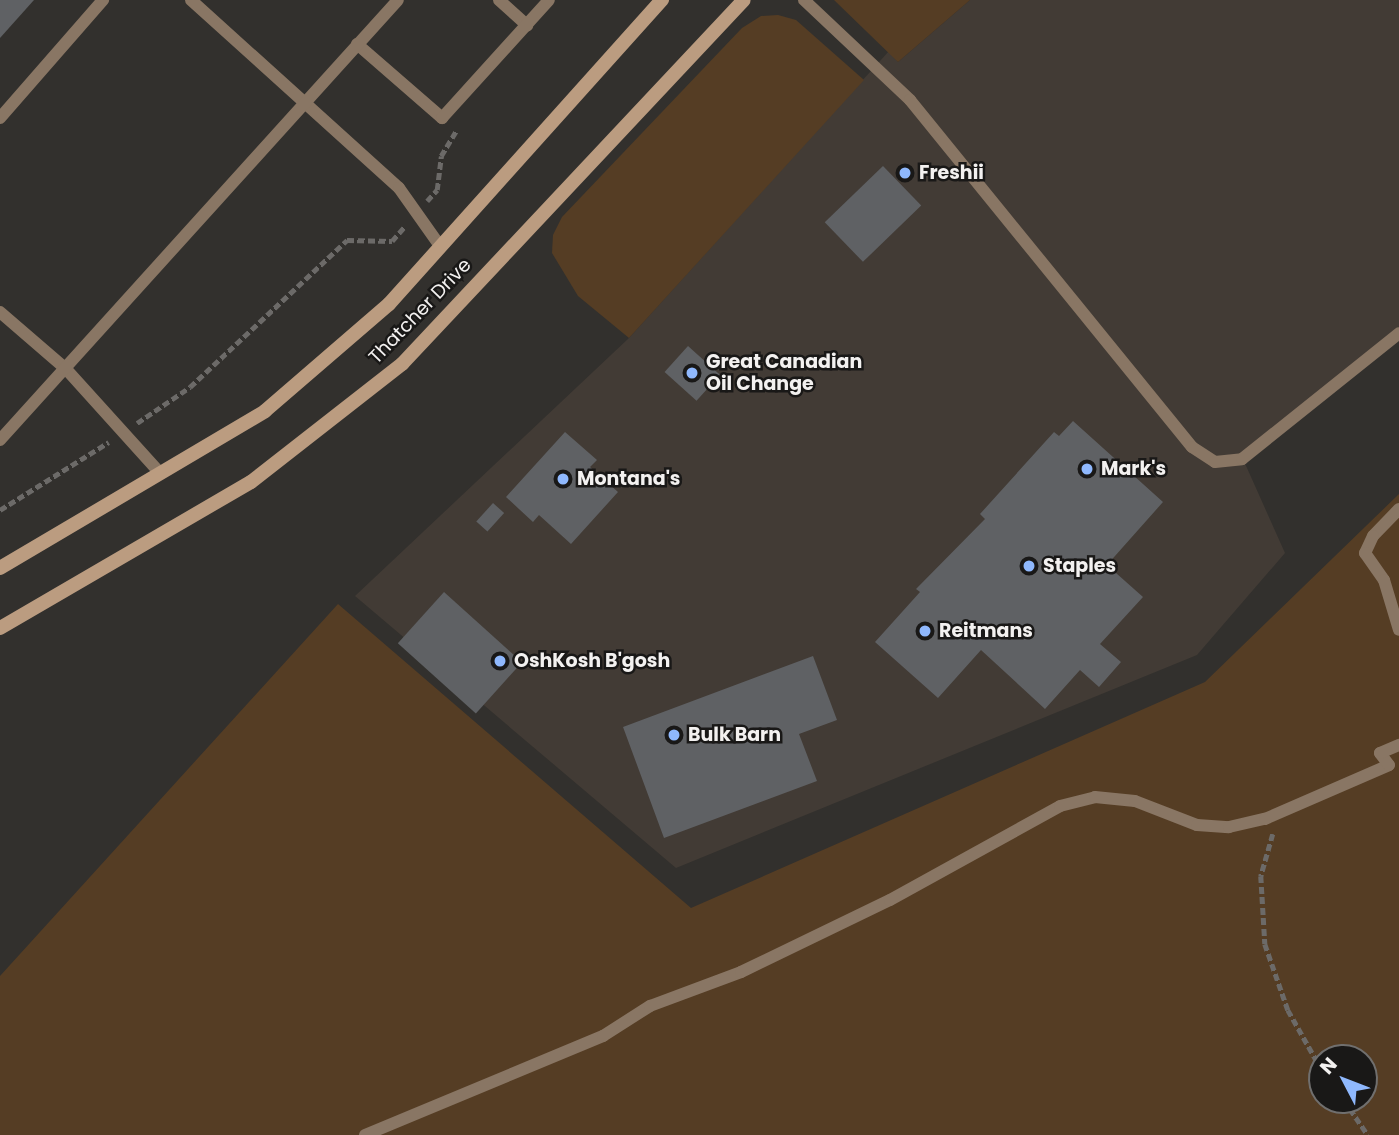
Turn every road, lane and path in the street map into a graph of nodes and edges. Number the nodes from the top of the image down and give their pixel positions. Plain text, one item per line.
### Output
1 (103, 0) edge
2 (191, 0) edge
3 (398, 0) edge
4 (499, 0) edge
5 (549, 0) edge
6 (662, 0) edge
7 (744, 0) edge
8 (804, 0) edge
9 (527, 25) junction
10 (357, 44) junction
11 (304, 98) junction
12 (0, 118) edge
13 (462, 122) dead end
14 (418, 211) junction
15 (440, 247) junction
16 (0, 312) edge
17 (1399, 333) edge
18 (66, 369) junction
19 (126, 431) junction
20 (0, 440) edge
21 (160, 473) junction
22 (1399, 509) edge
23 (0, 510) edge
24 (0, 568) edge
25 (0, 628) edge
26 (1399, 630) edge
27 (1399, 745) edge
28 (1279, 814) junction
29 (1308, 1045) edge
30 (1353, 1114) edge
31 (365, 1135) edge
32 (1368, 1135) edge

1 - 12 lane
2 - 11 lane
3 - 10 lane
4 - 9 lane
5 - 9 lane
6 - 15 main road, Thatcher Drive
7 - 25 main road, Thatcher Drive
8 - 17 lane
9 - 10 lane
10 - 11 lane
11 - 14 lane
11 - 18 lane
13 - 14 path
14 - 15 lane
14 - 19 path
15 - 21 main road, Thatcher Drive
16 - 18 lane
18 - 19 lane
18 - 20 lane
19 - 21 lane
19 - 23 path
21 - 24 main road, Thatcher Drive
22 - 26 lane
27 - 28 lane
28 - 29 path
28 - 31 lane
30 - 32 path

